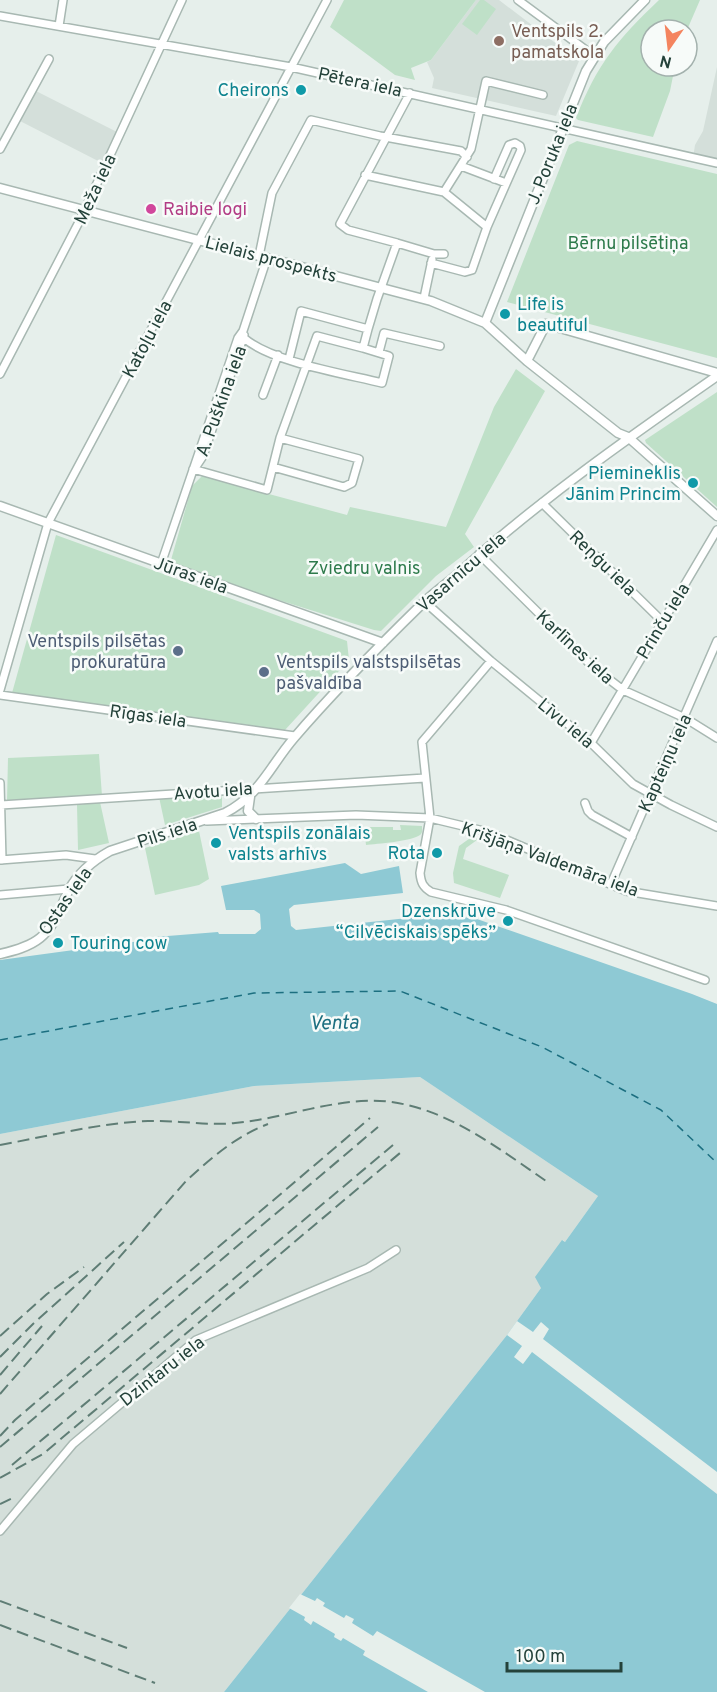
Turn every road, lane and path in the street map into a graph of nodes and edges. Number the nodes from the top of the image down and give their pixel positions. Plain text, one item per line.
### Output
1 (63, 0) edge
2 (182, 0) edge
3 (327, 0) edge
4 (518, 0) edge
5 (645, 0) edge
6 (0, 16) edge
7 (59, 26) junction
8 (162, 44) junction
9 (594, 56) junction
10 (49, 59) dead end
11 (291, 67) junction
12 (410, 93) junction
13 (543, 95) dead end
14 (479, 108) junction
15 (562, 127) junction
16 (387, 136) junction
17 (0, 149) edge
18 (467, 157) junction
19 (717, 163) edge
20 (461, 166) junction
21 (365, 175) junction
22 (494, 179) junction
23 (506, 183) junction
24 (0, 188) edge
25 (444, 192) junction
26 (85, 210) junction
27 (487, 226) junction
28 (199, 240) junction
29 (397, 243) junction
30 (434, 254) junction
31 (444, 254) dead end
32 (263, 257) junction
33 (431, 263) junction
34 (381, 288) junction
35 (424, 298) junction
36 (485, 323) junction
37 (369, 329) junction
38 (244, 334) junction
39 (440, 346) dead end
40 (363, 348) junction
41 (379, 352) junction
42 (278, 355) junction
43 (289, 359) junction
44 (527, 361) junction
45 (307, 365) junction
46 (0, 374) edge
47 (717, 374) edge
48 (263, 395) dead end
49 (628, 437) junction
50 (280, 438) junction
51 (273, 467) junction
52 (194, 469) junction
53 (542, 503) junction
54 (0, 506) edge
55 (717, 516) edge
56 (48, 523) junction
57 (717, 530) edge
58 (479, 554) junction
59 (161, 564) junction
60 (425, 602) junction
61 (663, 622) junction
62 (717, 641) edge
63 (383, 643) junction
64 (491, 661) junction
65 (623, 690) junction
66 (0, 693) edge
67 (685, 717) junction
68 (295, 736) junction
69 (717, 738) edge
70 (591, 743) junction
71 (425, 778) junction
72 (0, 783) edge
73 (258, 788) junction
74 (651, 795) junction
75 (250, 797) junction
76 (585, 802) dead end
77 (1, 805) edge
78 (239, 806) joint
79 (430, 818) junction
80 (256, 819) junction
81 (203, 821) junction
82 (717, 827) edge
83 (632, 837) junction
84 (96, 859) junction
85 (1, 860) edge
86 (611, 884) junction
87 (69, 889) junction
88 (0, 895) edge
89 (717, 906) edge
90 (0, 954) edge
91 (705, 980) dead end
92 (396, 1250) dead end
93 (0, 1531) edge

1 - 7 street
2 - 8 street, Meža iela
3 - 11 street, Katoļu iela
4 - 9 street
5 - 9 street, J. Poruka iela
6 - 7 street, Pētera iela
7 - 8 street, Pētera iela
8 - 11 street, Pētera iela
8 - 26 street, Meža iela
9 - 15 street, J. Poruka iela
10 - 17 street
11 - 12 street, Pētera iela
11 - 28 street, Katoļu iela
12 - 14 street, Pētera iela
12 - 16 street
13 - 14 street
14 - 15 street, Pētera iela
14 - 18 street
15 - 19 street, Pētera iela
15 - 36 street, J. Poruka iela
16 - 18 street
16 - 21 street
16 - 32 street, A. Puškina iela
18 - 20 street
20 - 22 street
20 - 25 street
21 - 25 street
21 - 29 street
22 - 23 street
22 - 23 street
23 - 27 street
24 - 26 street, Lielais prospekts
25 - 27 street
26 - 28 street, Lielais prospekts
26 - 46 street, Meža iela
27 - 33 street
28 - 32 street, Lielais prospekts
28 - 56 street, Katoļu iela
29 - 30 street
29 - 34 street
30 - 31 street
30 - 33 street
32 - 34 street, Lielais prospekts
32 - 38 street, A. Puškina iela
33 - 35 street
34 - 35 street, Lielais prospekts
34 - 37 street
35 - 36 street, Lielais prospekts
36 - 44 street, Lielais prospekts
37 - 40 street
37 - 43 street
38 - 42 street
38 - 52 street, A. Puškina iela
39 - 41 street
40 - 41 street
40 - 45 street
41 - 45 street
42 - 43 street
42 - 48 street
43 - 45 street
44 - 47 street
44 - 49 street, Lielais prospekts
45 - 50 street
47 - 49 street, Vasarnīcu iela
49 - 53 street, Vasarnīcu iela
49 - 55 street, Lielais prospekts
50 - 51 street
50 - 51 street
51 - 52 street
52 - 59 street, A. Puškina iela
53 - 58 street, Vasarnīcu iela
53 - 61 street, Reņģu iela
54 - 56 street, Jūras iela
56 - 59 street, Jūras iela
56 - 66 street, Katoļu iela
57 - 61 street, Prinču iela
58 - 60 street, Vasarnīcu iela
58 - 65 street, Karlīnes iela
59 - 63 street, Jūras iela
60 - 63 street, Vasarnīcu iela
60 - 64 street, Līvu iela
61 - 65 street, Prinču iela
62 - 67 street, Kapteiņu iela
63 - 68 street, Vasarnīcu iela
64 - 70 street, Līvu iela
64 - 71 street
65 - 67 street, Karlīnes iela
65 - 70 street, Prinču iela
66 - 68 street, Rīgas iela
67 - 69 street, Karlīnes iela
67 - 74 street, Kapteiņu iela
68 - 73 street, Vasarnīcu iela
70 - 74 street, Līvu iela
71 - 73 street, Avotu iela
71 - 79 street
72 - 77 street
73 - 75 street, Vasarnīcu iela
73 - 77 street, Avotu iela
74 - 82 street, Līvu iela
74 - 83 street, Kapteiņu iela
75 - 78 street, Vasarnīcu iela
75 - 80 street
76 - 83 street
77 - 85 street
78 - 81 street, Pils iela
79 - 80 street, Krišjāņa Valdemāra iela
79 - 86 street, Krišjāņa Valdemāra iela
79 - 91 street
80 - 81 street, Krišjāņa Valdemāra iela
81 - 84 street, Pils iela
83 - 86 street, Kapteiņu iela
84 - 85 street
84 - 87 street, Ostas iela
86 - 89 street, Krišjāņa Valdemāra iela
87 - 88 street
87 - 90 street, Ostas iela
92 - 93 street, Dzintaru iela

